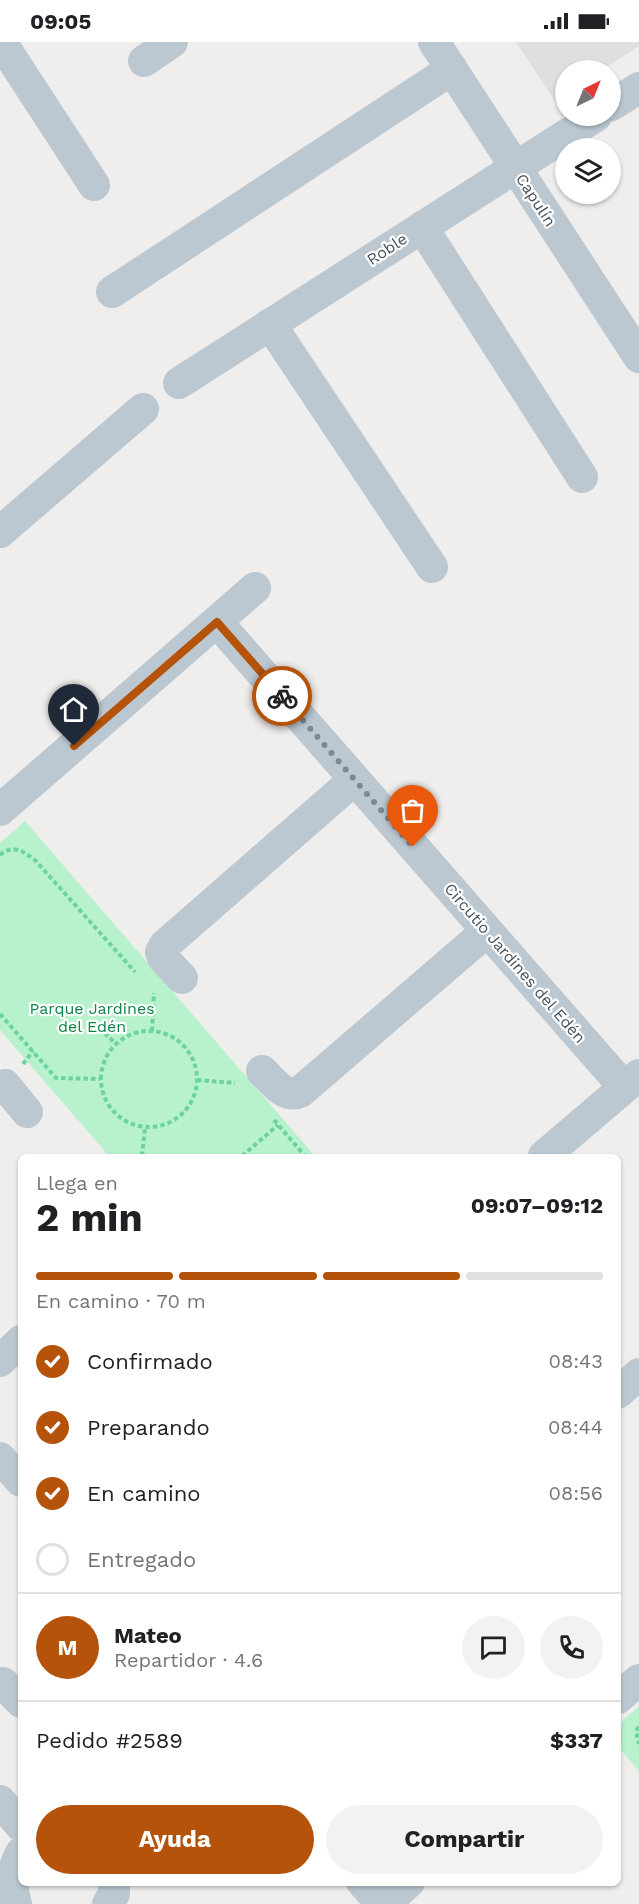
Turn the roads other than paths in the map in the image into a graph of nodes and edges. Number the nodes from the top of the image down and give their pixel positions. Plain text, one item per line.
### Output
1 (1, 42) edge
2 (172, 42) edge
3 (434, 42) edge
4 (144, 61) dead end
5 (452, 69) junction
6 (639, 88) edge
7 (621, 99) edge
8 (580, 126) edge
9 (515, 167) junction
10 (94, 185) dead end
11 (422, 227) junction
12 (112, 292) dead end
13 (270, 324) junction
14 (639, 357) edge
15 (179, 383) dead end
16 (143, 408) dead end
17 (582, 477) dead end
18 (0, 531) edge
19 (432, 567) dead end
20 (255, 588) dead end
21 (217, 622) junction
22 (354, 780) junction
23 (0, 810) edge
24 (487, 931) junction
25 (182, 978) dead end
26 (262, 1071) dead end
27 (632, 1081) edge
28 (0, 1089) edge
29 (27, 1112) dead end
30 (546, 1154) edge
31 (18, 1344) edge
32 (0, 1361) edge
33 (639, 1374) edge
34 (621, 1390) edge
35 (0, 1458) edge
36 (18, 1478) edge
37 (639, 1680) edge
38 (0, 1686) edge
39 (621, 1695) edge
40 (18, 1699) edge
41 (0, 1801) edge
42 (18, 1822) edge
43 (18, 1859) edge
44 (114, 1886) edge
45 (366, 1886) edge
46 (404, 1886) edge
47 (16, 1904) edge
48 (108, 1904) edge
49 (383, 1904) edge

1 - 10 street
2 - 4 street
3 - 5 street, Capulín
5 - 9 street, Capulín
5 - 12 street
6 - 7 street
8 - 9 street, Roble
9 - 11 street, Roble
9 - 14 street, Capulín
11 - 13 street, Roble
11 - 17 street
13 - 15 street, Roble
13 - 19 street
16 - 18 street
20 - 21 street
21 - 22 street, Circutio Jardines del Edén
21 - 23 street
22 - 24 street, Circutio Jardines del Edén
22 - 25 street
24 - 26 street
24 - 27 street, Circutio Jardines del Edén
27 - 30 street
28 - 29 street
31 - 32 street
33 - 34 street
35 - 36 street
37 - 39 street
38 - 40 street
41 - 42 street
43 - 47 street
44 - 48 street
45 - 49 street
46 - 49 street

